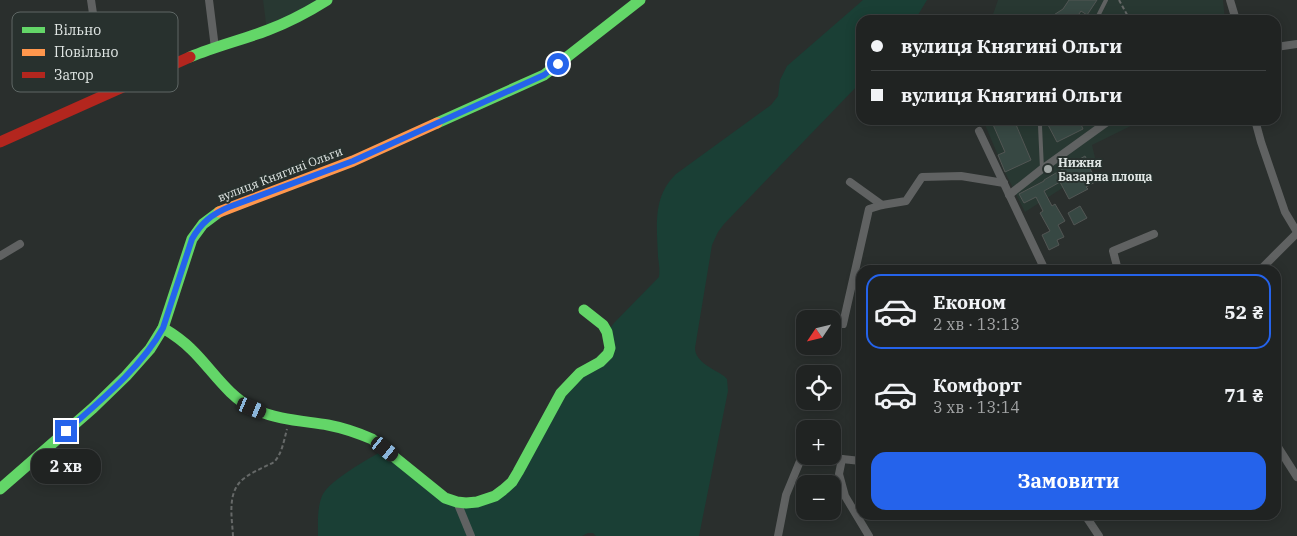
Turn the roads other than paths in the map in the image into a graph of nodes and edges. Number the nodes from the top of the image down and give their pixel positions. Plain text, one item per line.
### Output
1 (209, 0) edge
2 (327, 0) edge
3 (640, 0) edge
4 (1106, 0) edge
5 (1230, 0) edge
6 (1098, 15) edge
7 (1234, 15) edge
8 (1297, 44) edge
9 (1281, 46) edge
10 (216, 48) junction
11 (178, 63) edge
12 (104, 92) edge
13 (114, 92) edge
14 (105, 96) junction
15 (1040, 125) edge
16 (1103, 125) edge
17 (1256, 125) edge
18 (979, 131) dead end
19 (0, 142) edge
20 (1042, 169) junction
21 (850, 182) dead end
22 (1004, 183) junction
23 (1009, 195) junction
24 (882, 204) junction
25 (1297, 233) edge
26 (1154, 234) dead end
27 (20, 244) dead end
28 (0, 256) edge
29 (856, 265) edge
30 (1043, 265) edge
31 (1117, 265) edge
32 (1265, 265) edge
33 (856, 266) edge
34 (584, 310) dead end
35 (843, 324) dead end
36 (163, 328) junction
37 (1281, 452) edge
38 (842, 459) joint
39 (856, 460) edge
40 (798, 465) edge
41 (1297, 477) edge
42 (0, 489) edge
43 (457, 502) junction
44 (856, 515) edge
45 (859, 520) edge
46 (1089, 520) edge
47 (471, 536) edge
48 (778, 536) edge
49 (868, 536) edge
50 (1099, 536) edge

1 - 10 street
2 - 10 street
3 - 36 street, вулиця Княгині Ольги
4 - 6 lane
5 - 7 street
8 - 9 street
10 - 11 street
12 - 14 street
13 - 14 street
14 - 19 street
15 - 20 lane
16 - 20 street
17 - 25 street
18 - 22 street
20 - 23 street
21 - 24 street
22 - 23 street
22 - 24 street
23 - 30 street
24 - 29 street
25 - 32 street
26 - 31 street
27 - 28 street
33 - 35 street
34 - 43 street
36 - 42 street, вулиця Княгині Ольги
36 - 43 street
37 - 41 street
38 - 39 street
38 - 44 street
40 - 48 street
43 - 47 street
45 - 49 street
46 - 50 street

